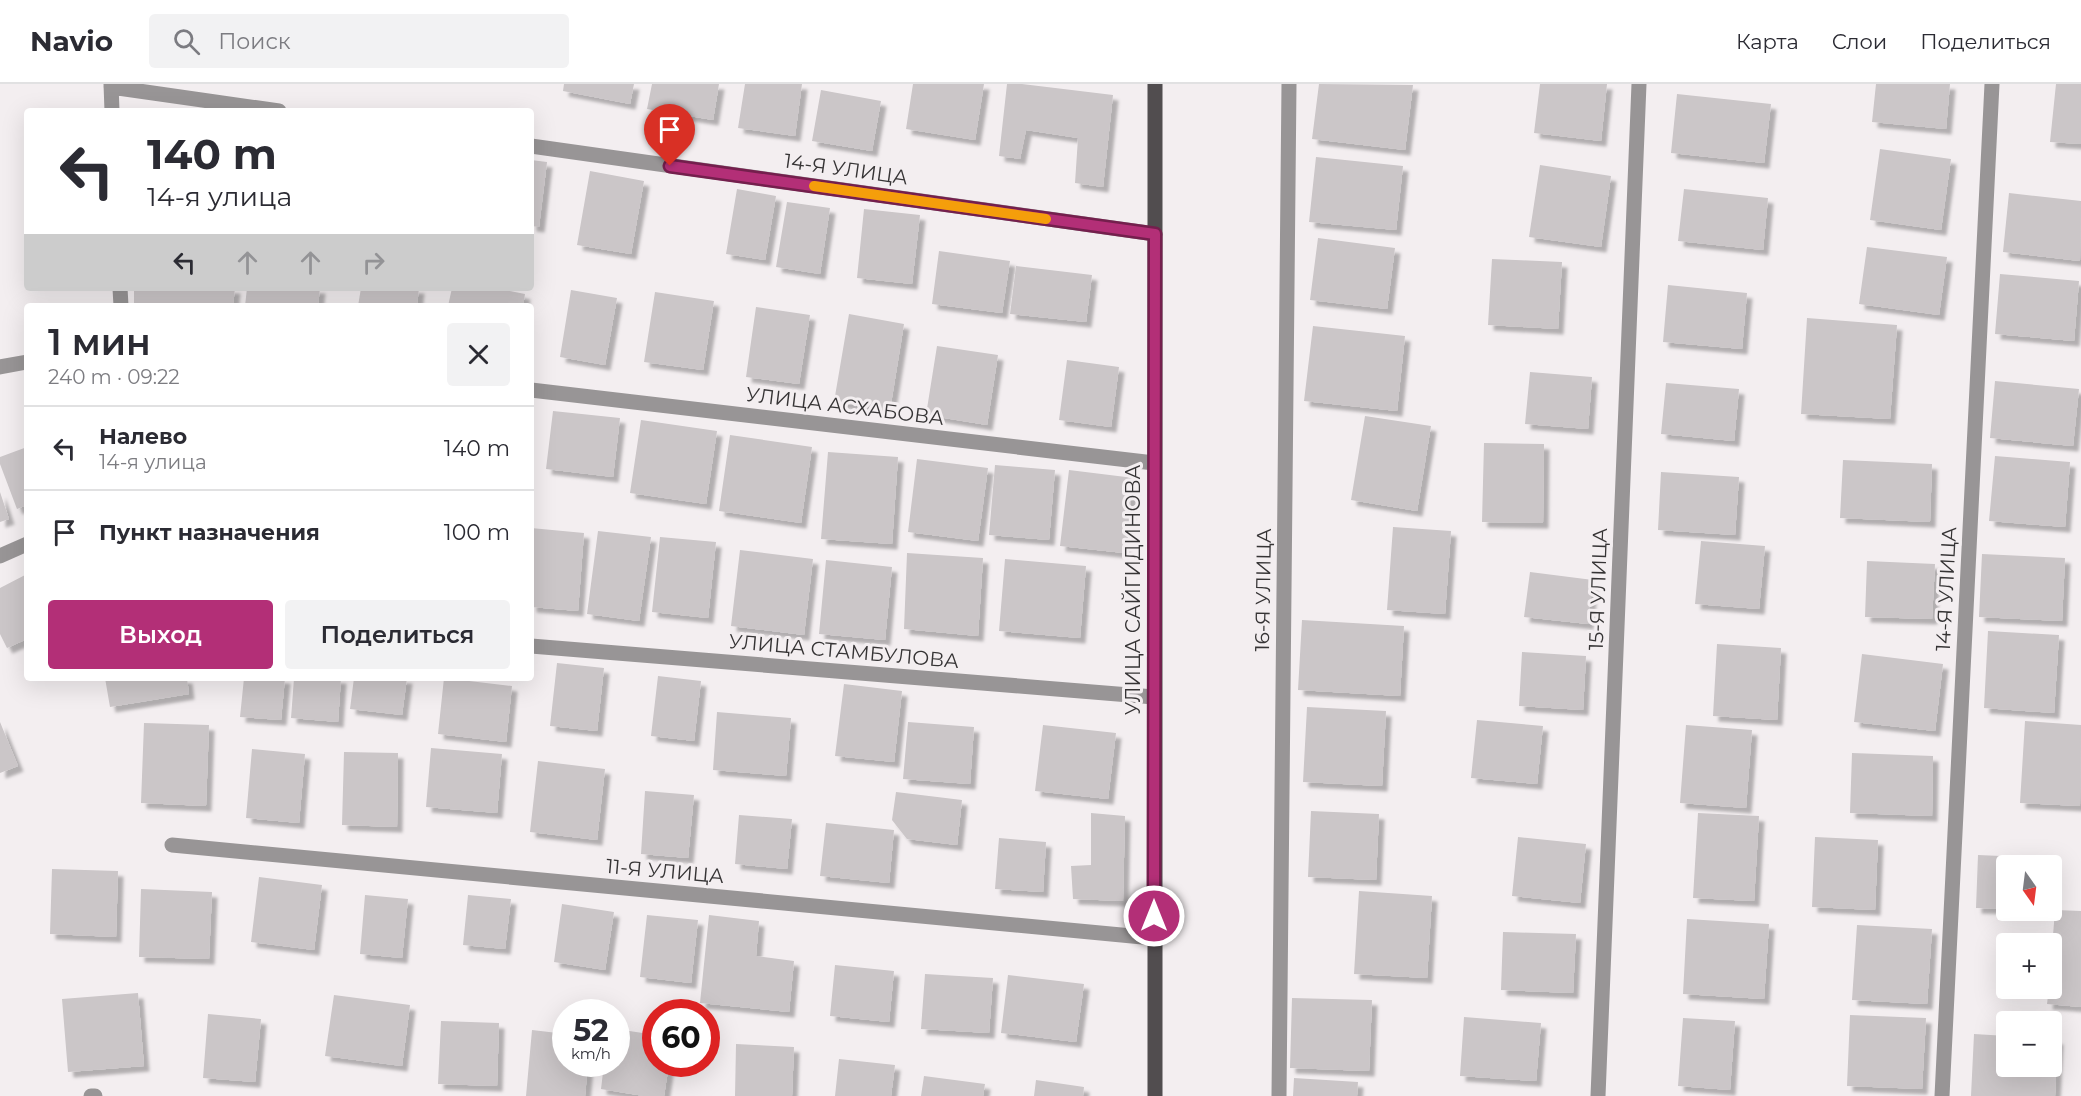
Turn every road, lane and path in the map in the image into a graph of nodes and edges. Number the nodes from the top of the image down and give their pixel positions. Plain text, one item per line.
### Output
1 (1155, 84) edge
2 (1289, 84) edge
3 (1639, 84) edge
4 (1992, 84) edge
5 (111, 86) edge
6 (112, 108) edge
7 (259, 108) edge
8 (534, 146) edge
9 (1155, 234) junction
10 (24, 363) edge
11 (0, 367) edge
12 (534, 390) edge
13 (1154, 463) junction
14 (24, 545) edge
15 (0, 556) edge
16 (534, 646) edge
17 (1154, 697) junction
18 (172, 845) dead end
19 (1154, 938) junction
20 (91, 1096) edge
21 (95, 1096) edge
22 (1155, 1096) edge
23 (1279, 1096) edge
24 (1598, 1096) edge
25 (1942, 1096) edge

1 - 9 main road, УЛИЦА САЙГИДИНОВА
2 - 23 street, 16-Я УЛИЦА
3 - 24 street, 15-Я УЛИЦА
4 - 25 street, 14-Я УЛИЦА
5 - 6 street
5 - 7 street
8 - 9 street, 14-Я УЛИЦА
9 - 13 main road, УЛИЦА САЙГИДИНОВА
10 - 11 street
12 - 13 street, УЛИЦА АСХАБОВА
13 - 17 main road, УЛИЦА САЙГИДИНОВА
14 - 15 street
16 - 17 street, УЛИЦА СТАМБУЛОВА
17 - 19 main road, УЛИЦА САЙГИДИНОВА
18 - 19 street, 11-Я УЛИЦА
19 - 22 main road, УЛИЦА САЙГИДИНОВА
20 - 21 street

